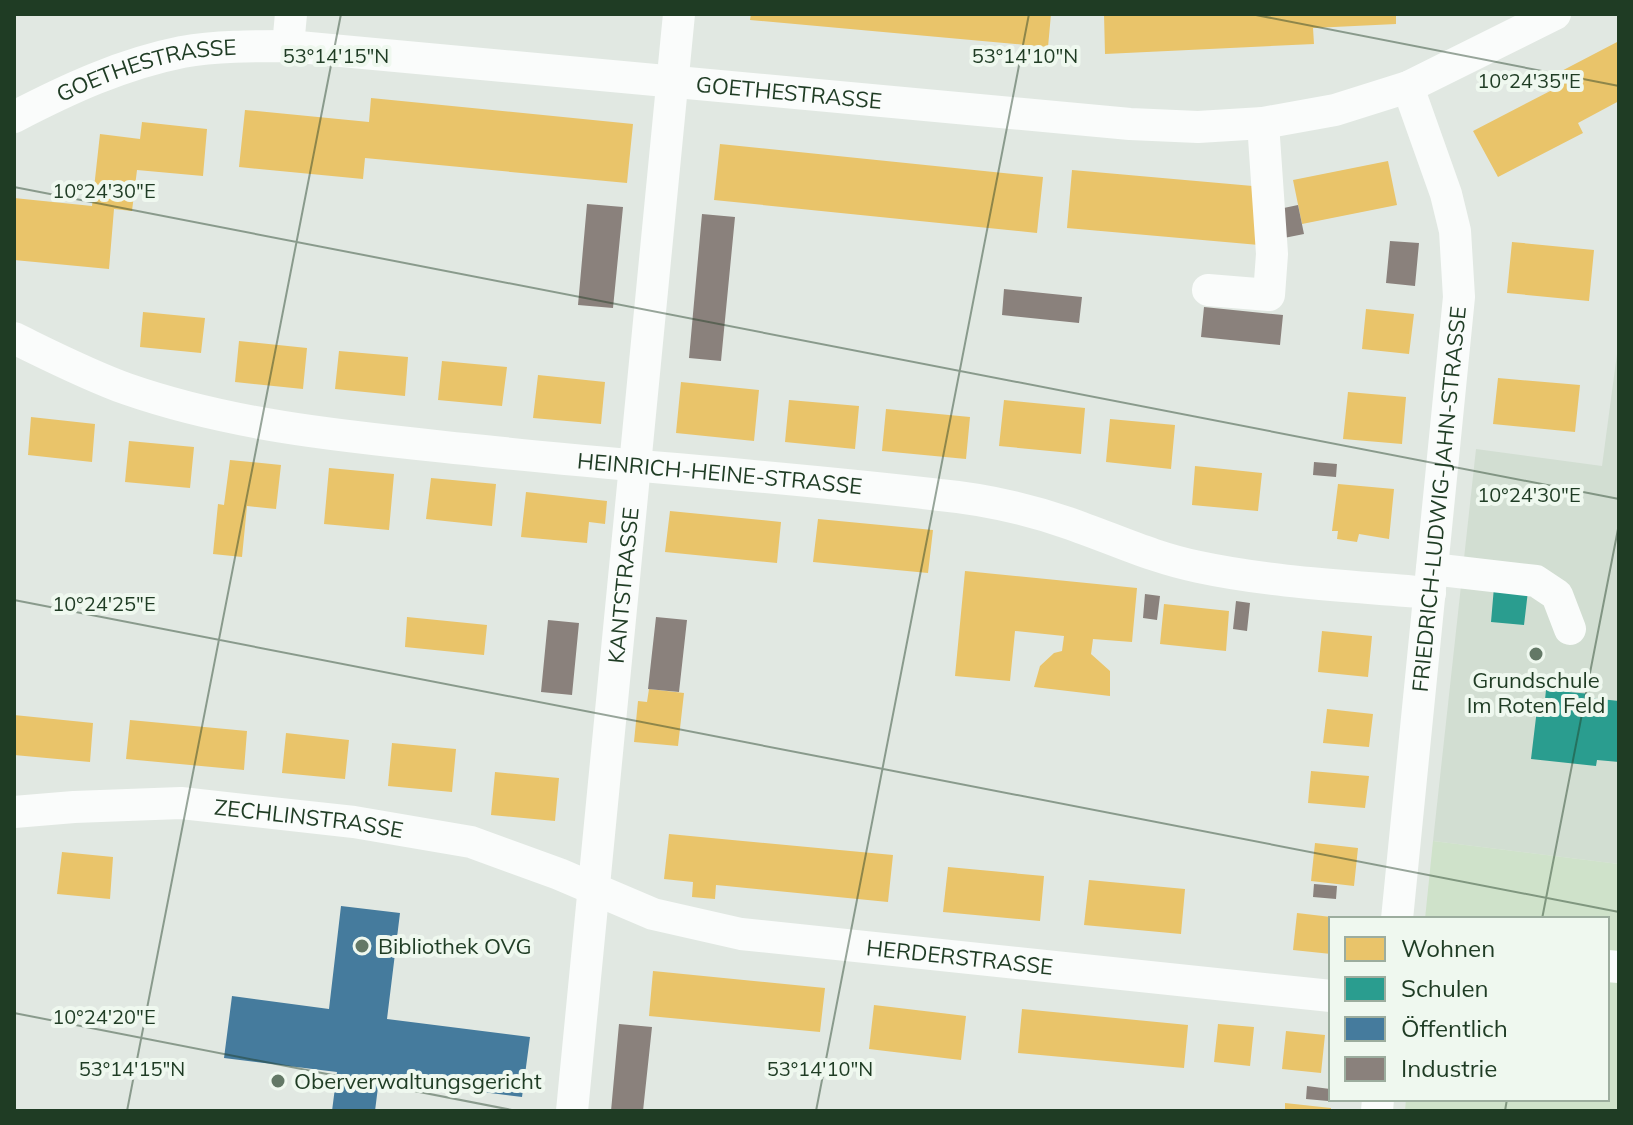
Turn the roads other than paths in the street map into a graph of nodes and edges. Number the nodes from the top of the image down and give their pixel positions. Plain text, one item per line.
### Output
1 (679, 14) edge
2 (1547, 16) edge
3 (289, 30) edge
4 (672, 80) junction
5 (1408, 87) junction
6 (14, 117) edge
7 (1263, 123) junction
8 (1208, 290) dead end
9 (14, 338) edge
10 (635, 467) junction
11 (1431, 581) junction
12 (1570, 629) dead end
13 (14, 812) edge
14 (594, 889) junction
15 (1397, 917) edge
16 (1329, 996) edge
17 (572, 1111) edge

1 - 4 street, KANTSTRASSE
2 - 5 street, GOETHESTRASSE
3 - 4 street, GOETHESTRASSE
3 - 6 street, GOETHESTRASSE
4 - 7 street, GOETHESTRASSE
4 - 10 street, KANTSTRASSE
5 - 7 street, GOETHESTRASSE
5 - 11 street, FRIEDRICH-LUDWIG-JAHN-STRASSE
7 - 8 street
9 - 10 street, HEINRICH-HEINE-STRASSE
10 - 11 street, HEINRICH-HEINE-STRASSE
10 - 14 street, KANTSTRASSE
11 - 12 street, HEINRICH-HEINE-STRASSE
11 - 15 street, FRIEDRICH-LUDWIG-JAHN-STRASSE
13 - 14 street, ZECHLINSTRASSE
14 - 16 street, HERDERSTRASSE
14 - 17 street, KANTSTRASSE

